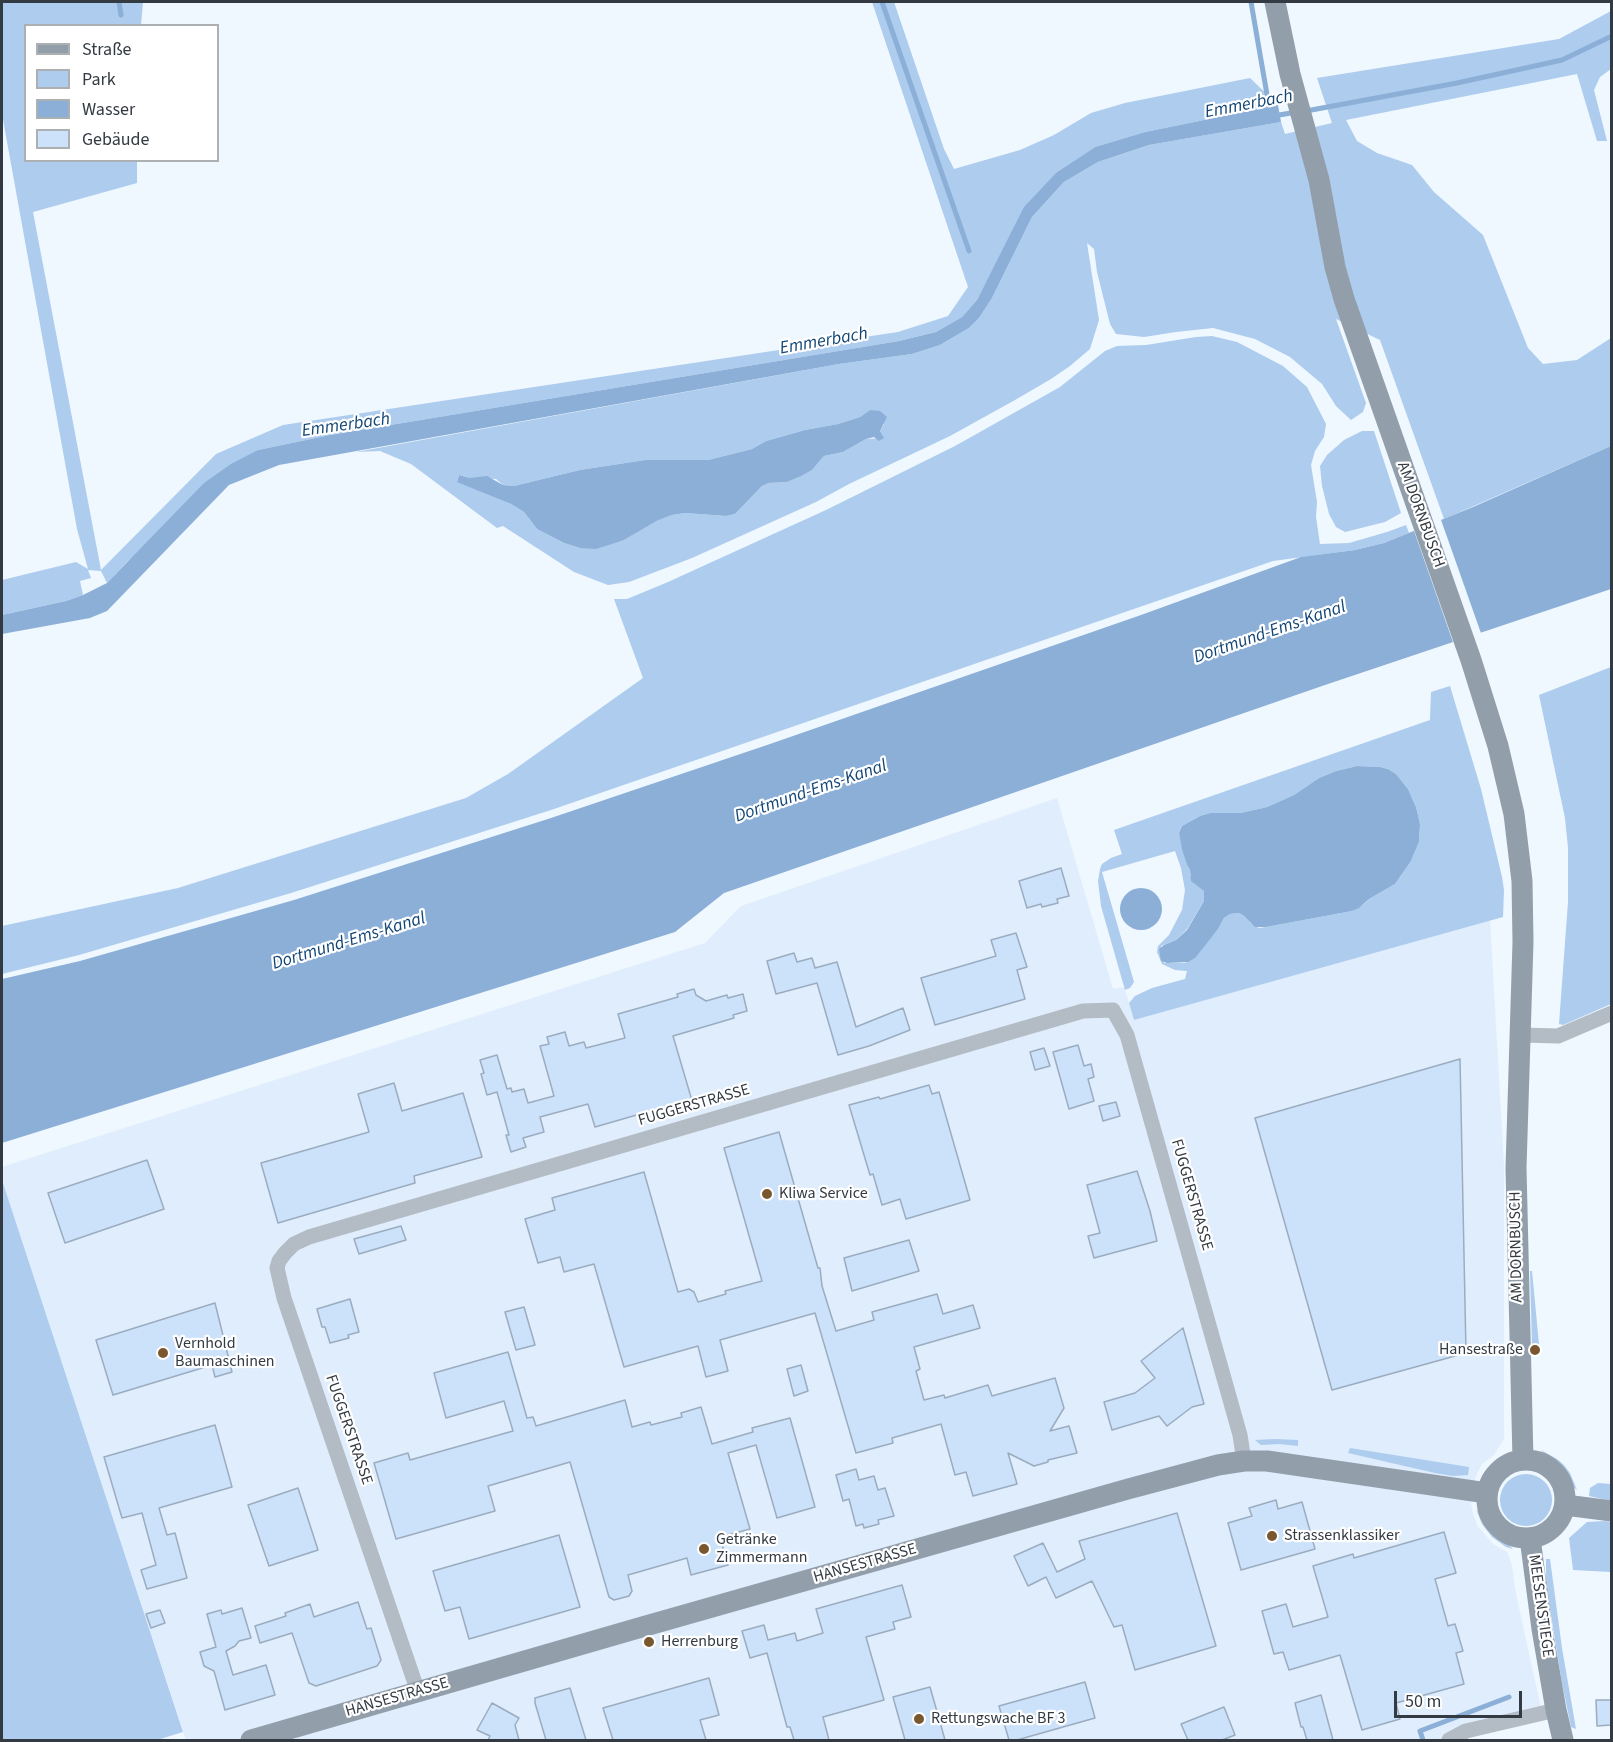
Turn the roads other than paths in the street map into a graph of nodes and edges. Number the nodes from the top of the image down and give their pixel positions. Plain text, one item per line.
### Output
1 (1275, 2) edge
2 (1611, 1013) edge
3 (1521, 1035) junction
4 (1522, 1460) junction
5 (1244, 1461) junction
6 (1487, 1493) junction
7 (1565, 1505) junction
8 (1611, 1511) edge
9 (1530, 1538) junction
10 (418, 1692) junction
11 (1556, 1710) junction
12 (251, 1740) edge
13 (1449, 1740) edge
14 (1563, 1740) edge

1 - 3 street, AM DORNBUSCH
2 - 3 street
3 - 4 street, AM DORNBUSCH
4 - 6 street
4 - 7 street
5 - 6 street, HANSESTRASSE
5 - 10 street, HANSESTRASSE
5 - 10 street, FUGGERSTRASSE
6 - 9 street
7 - 8 street
7 - 9 street
9 - 11 street, MEESENSTIEGE
10 - 12 street, HANSESTRASSE
11 - 13 street
11 - 14 street, MEESENSTIEGE

